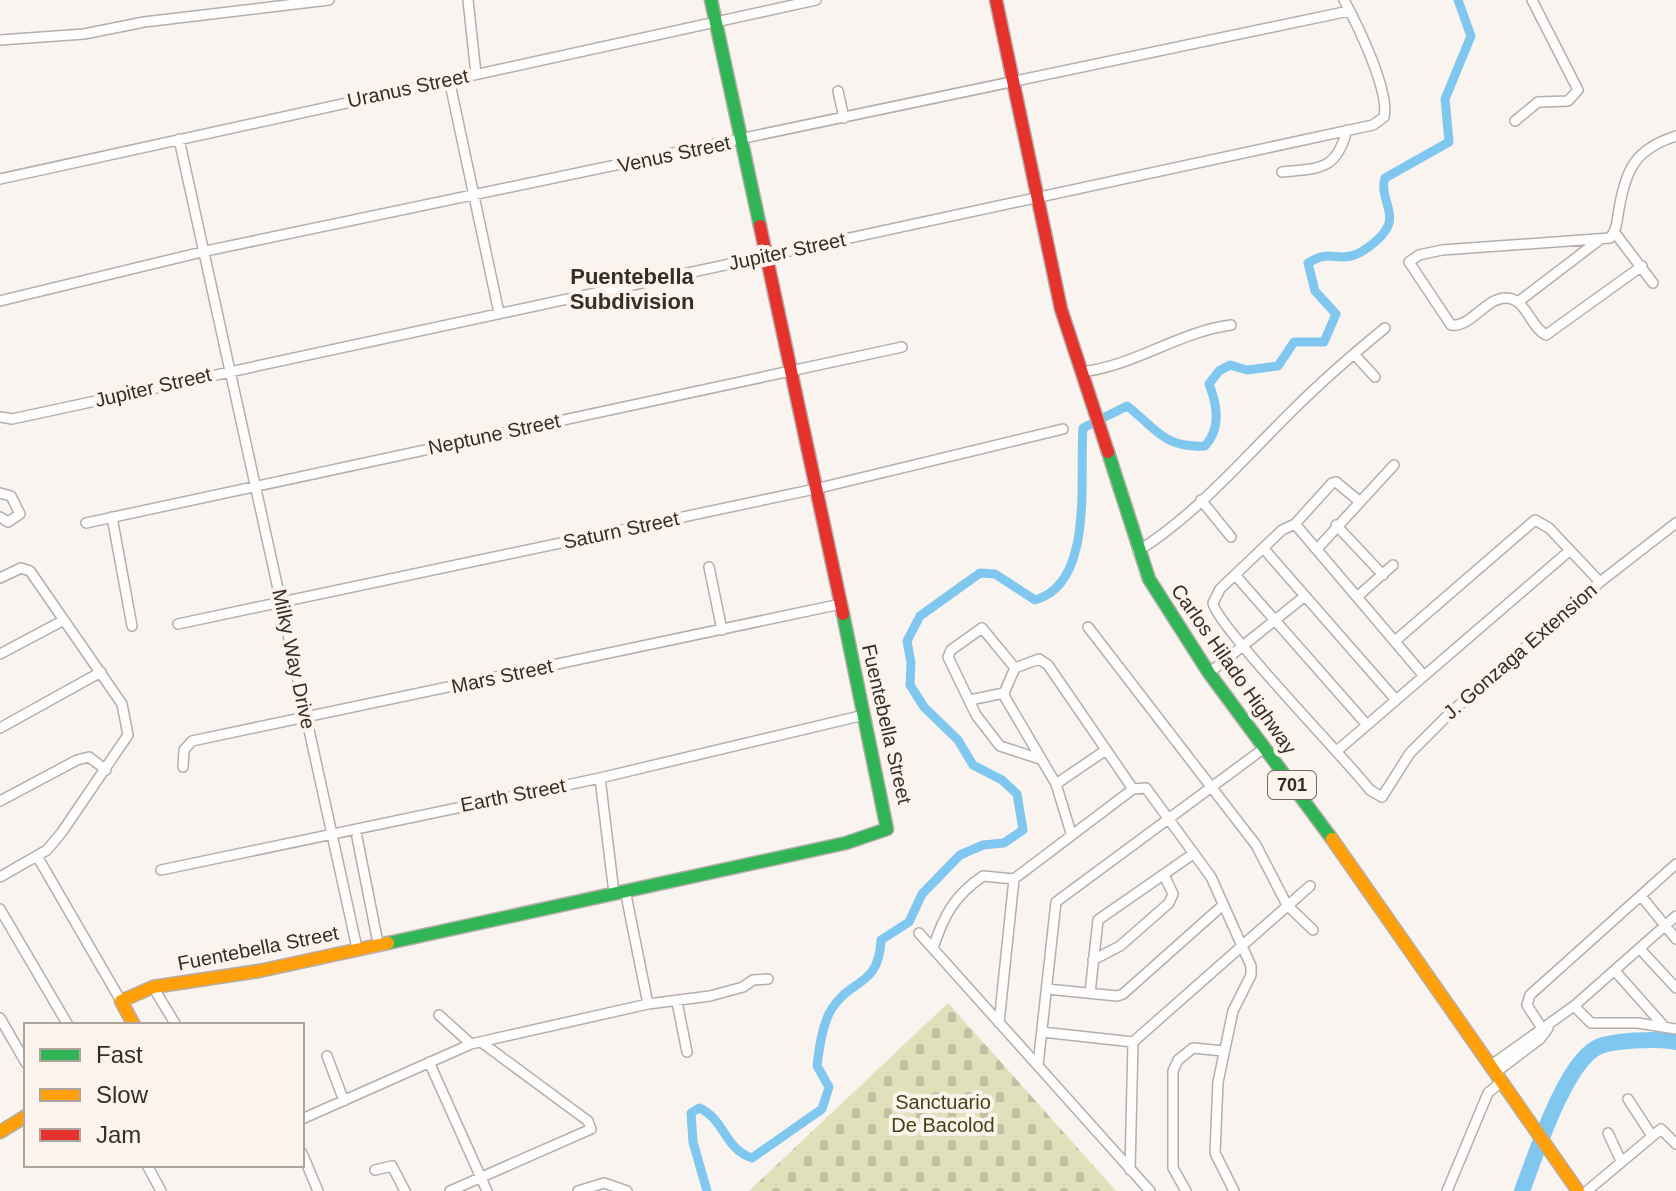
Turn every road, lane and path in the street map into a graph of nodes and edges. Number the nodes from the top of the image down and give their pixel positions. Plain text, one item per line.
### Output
1 (329, 0) edge
2 (468, 0) edge
3 (711, 0) edge
4 (816, 0) edge
5 (996, 0) edge
6 (1344, 0) edge
7 (1532, 0) edge
8 (1349, 11) junction
9 (716, 22) junction
10 (0, 40) edge
11 (476, 74) junction
12 (449, 79) junction
13 (1013, 79) junction
14 (838, 91) dead end
15 (844, 118) junction
16 (1515, 121) dead end
17 (1347, 130) junction
18 (1676, 136) edge
19 (179, 139) junction
20 (741, 141) junction
21 (1282, 172) dead end
22 (0, 179) edge
23 (472, 195) junction
24 (1037, 198) junction
25 (1615, 233) junction
26 (1599, 240) junction
27 (206, 251) junction
28 (765, 255) junction
29 (1642, 266) junction
30 (1653, 283) dead end
31 (0, 301) edge
32 (1518, 302) junction
33 (499, 313) junction
34 (1231, 325) dead end
35 (1385, 328) dead end
36 (902, 347) dead end
37 (1354, 354) junction
38 (231, 369) junction
39 (793, 371) junction
40 (1081, 372) junction
41 (1375, 377) dead end
42 (0, 417) edge
43 (1063, 429) dead end
44 (1394, 465) dead end
45 (258, 484) junction
46 (815, 489) junction
47 (0, 493) edge
48 (1201, 500) junction
49 (1359, 501) junction
50 (0, 517) edge
51 (112, 517) junction
52 (86, 523) dead end
53 (1676, 523) edge
54 (1295, 524) junction
55 (1336, 525) junction
56 (1231, 537) dead end
57 (1264, 549) junction
58 (1317, 549) junction
59 (1138, 551) junction
60 (1568, 552) junction
61 (1393, 565) dead end
62 (709, 567) dead end
63 (1383, 575) junction
64 (1236, 576) junction
65 (0, 578) edge
66 (1600, 582) junction
67 (1305, 596) junction
68 (1358, 596) junction
69 (282, 602) junction
70 (841, 604) junction
71 (64, 620) junction
72 (1275, 621) junction
73 (178, 624) dead end
74 (132, 626) dead end
75 (1088, 627) dead end
76 (722, 630) junction
77 (1395, 641) junction
78 (1243, 647) junction
79 (0, 654) edge
80 (1015, 668) junction
81 (101, 672) junction
82 (1209, 673) junction
83 (1424, 676) junction
84 (1004, 693) junction
85 (970, 700) junction
86 (1396, 700) junction
87 (864, 715) junction
88 (306, 716) junction
89 (1367, 725) junction
90 (0, 728) edge
91 (1263, 749) junction
92 (1106, 750) junction
93 (1338, 750) junction
94 (1040, 759) junction
95 (183, 767) dead end
96 (106, 770) junction
97 (600, 778) junction
98 (1056, 784) junction
99 (1133, 789) junction
100 (1213, 789) junction
101 (0, 801) edge
102 (1168, 820) junction
103 (331, 832) junction
104 (1071, 833) junction
105 (357, 837) dead end
106 (1193, 854) junction
107 (37, 856) junction
108 (1676, 864) edge
109 (161, 870) dead end
110 (1164, 875) junction
111 (0, 877) edge
112 (1014, 879) junction
113 (1310, 886) dead end
114 (619, 892) junction
115 (1641, 896) junction
116 (1223, 905) junction
117 (1287, 905) junction
118 (0, 909) edge
119 (1676, 916) edge
120 (1664, 926) junction
121 (1313, 930) dead end
122 (919, 933) dead end
123 (1676, 939) edge
124 (378, 943) junction
125 (1243, 946) junction
126 (357, 948) junction
127 (933, 948) junction
128 (1640, 949) junction
129 (1093, 960) junction
130 (1615, 971) junction
131 (768, 979) dead end
132 (153, 987) junction
133 (1676, 988) edge
134 (1047, 989) junction
135 (1090, 993) junction
136 (121, 1001) junction
137 (677, 1002) junction
138 (648, 1004) junction
139 (1574, 1006) junction
140 (439, 1015) dead end
141 (0, 1018) edge
142 (67, 1023) edge
143 (133, 1023) edge
144 (175, 1023) edge
145 (999, 1023) junction
146 (1662, 1024) junction
147 (1545, 1029) junction
148 (1676, 1029) edge
149 (1042, 1032) junction
150 (1133, 1042) junction
151 (476, 1043) junction
152 (1223, 1051) junction
153 (687, 1052) dead end
154 (327, 1056) dead end
155 (24, 1060) edge
156 (429, 1062) junction
157 (1038, 1065) junction
158 (1496, 1073) junction
159 (1628, 1099) dead end
160 (344, 1101) junction
161 (24, 1117) edge
162 (304, 1118) edge
163 (0, 1132) edge
164 (1608, 1133) dead end
165 (1652, 1136) junction
166 (1676, 1144) edge
167 (304, 1158) edge
168 (1621, 1161) junction
169 (148, 1167) edge
170 (375, 1170) dead end
171 (1130, 1170) junction
172 (482, 1177) junction
173 (161, 1191) edge
174 (318, 1191) edge
175 (405, 1191) edge
176 (450, 1191) edge
177 (487, 1191) edge
178 (578, 1191) edge
179 (627, 1191) edge
180 (1150, 1191) edge
181 (1186, 1191) edge
182 (1234, 1191) edge
183 (1447, 1191) edge
184 (1578, 1191) edge
185 (1587, 1191) edge

1 - 10 street
2 - 11 street
3 - 9 street, Fuentebella Street
4 - 9 street, Uranus Street
5 - 13 street, Carlos Hilado Highway / 701
6 - 8 street
7 - 16 street
8 - 13 street, Venus Street
8 - 17 street, Jupiter Street
9 - 11 street, Uranus Street
9 - 20 street, Fuentebella Street
11 - 12 street, Uranus Street
12 - 19 street, Uranus Street
12 - 23 street
13 - 15 street, Venus Street
13 - 24 street, Carlos Hilado Highway / 701
14 - 15 street
15 - 20 street, Venus Street
17 - 21 street
17 - 24 street, Jupiter Street
18 - 25 street
19 - 22 street, Uranus Street
19 - 27 street, Milky Way Drive
20 - 23 street, Venus Street
20 - 28 street, Fuentebella Street
23 - 27 street, Venus Street
23 - 33 street
24 - 28 street, Jupiter Street
24 - 40 street, Carlos Hilado Highway / 701
25 - 26 street
25 - 29 street
26 - 32 street
26 - 32 street
27 - 31 street, Venus Street
27 - 38 street, Milky Way Drive
28 - 33 street, Jupiter Street
28 - 39 street, Fuentebella Street
29 - 30 street
29 - 32 street
33 - 38 street, Jupiter Street
34 - 40 street
35 - 37 street
36 - 39 street, Neptune Street
37 - 41 street
37 - 48 street
38 - 42 street, Jupiter Street
38 - 45 street, Milky Way Drive
39 - 45 street, Neptune Street
39 - 46 street, Fuentebella Street
40 - 59 street, Carlos Hilado Highway / 701
43 - 46 street, Saturn Street
44 - 49 street
45 - 51 street, Neptune Street
45 - 69 street, Milky Way Drive
46 - 69 street, Saturn Street
46 - 70 street, Fuentebella Street
47 - 50 street
48 - 56 street
48 - 59 street
49 - 54 street
49 - 55 street
51 - 52 street, Neptune Street
51 - 74 street
53 - 66 street, J. Gonzaga Extension
54 - 57 street
54 - 58 street
55 - 58 street
55 - 63 street
57 - 64 street
57 - 67 street
58 - 68 street
59 - 82 street, Carlos Hilado Highway / 701
60 - 66 street
60 - 77 street
60 - 83 street
61 - 63 street
62 - 76 street
63 - 68 street
64 - 72 street
64 - 78 street
65 - 71 street
66 - 93 street, J. Gonzaga Extension
67 - 72 street
67 - 86 street
68 - 77 street
69 - 73 street, Saturn Street
69 - 88 street, Milky Way Drive
70 - 76 street, Mars Street
70 - 87 street, Fuentebella Street
71 - 79 street
71 - 81 street
72 - 78 street
72 - 89 street
75 - 100 street
76 - 88 street, Mars Street
77 - 83 street
78 - 82 street
78 - 93 street
80 - 84 street
80 - 85 street
80 - 92 street
81 - 90 street
81 - 96 street
82 - 91 street, Carlos Hilado Highway / 701
83 - 86 street
84 - 85 street
84 - 94 street
85 - 94 street
86 - 89 street
87 - 97 street, Earth Street
87 - 114 street, Fuentebella Street
88 - 95 street, Mars Street
88 - 103 street, Milky Way Drive
89 - 93 street
91 - 100 street
91 - 158 street, Carlos Hilado Highway / 701
92 - 98 street
92 - 99 street
94 - 98 street
96 - 101 street
96 - 107 street
97 - 103 street, Earth Street
97 - 114 street
98 - 104 street
99 - 102 street
99 - 104 street
100 - 102 street
100 - 117 street
102 - 106 street
102 - 134 street
103 - 109 street, Earth Street
103 - 126 street, Milky Way Drive
104 - 112 street
105 - 124 street
106 - 110 street
106 - 116 street
107 - 111 street
107 - 136 street
108 - 115 street
110 - 129 street
110 - 129 street
112 - 127 street
112 - 145 street
113 - 117 street
114 - 124 street, Fuentebella Street
114 - 138 street
115 - 120 street
115 - 147 street
116 - 125 street
116 - 135 street
117 - 121 street
117 - 125 street
118 - 142 street
119 - 120 street
120 - 123 street
120 - 128 street
122 - 127 street
124 - 126 street, Fuentebella Street
125 - 150 street
125 - 152 street
126 - 132 street, Fuentebella Street
127 - 145 street
128 - 130 street
128 - 133 street
129 - 135 street
130 - 139 street
130 - 146 street
131 - 137 street
132 - 136 street, Fuentebella Street
132 - 144 street
134 - 135 street
134 - 149 street
136 - 143 street
137 - 138 street
137 - 153 street
138 - 151 street
139 - 146 street
139 - 147 street
140 - 151 street
141 - 155 street
145 - 157 street
146 - 148 street
147 - 158 street
149 - 150 street
149 - 157 street
150 - 171 street
151 - 156 street
151 - 172 street
152 - 181 street
152 - 182 street
154 - 160 street
156 - 160 street
156 - 172 street
157 - 171 street
158 - 183 street
158 - 184 street, Carlos Hilado Highway / 701
159 - 165 street
160 - 162 street
161 - 163 street
164 - 168 street
165 - 166 street
165 - 168 street
167 - 174 street
168 - 185 street
169 - 173 street
170 - 175 street
171 - 180 street
172 - 176 street
172 - 177 street
178 - 179 street

